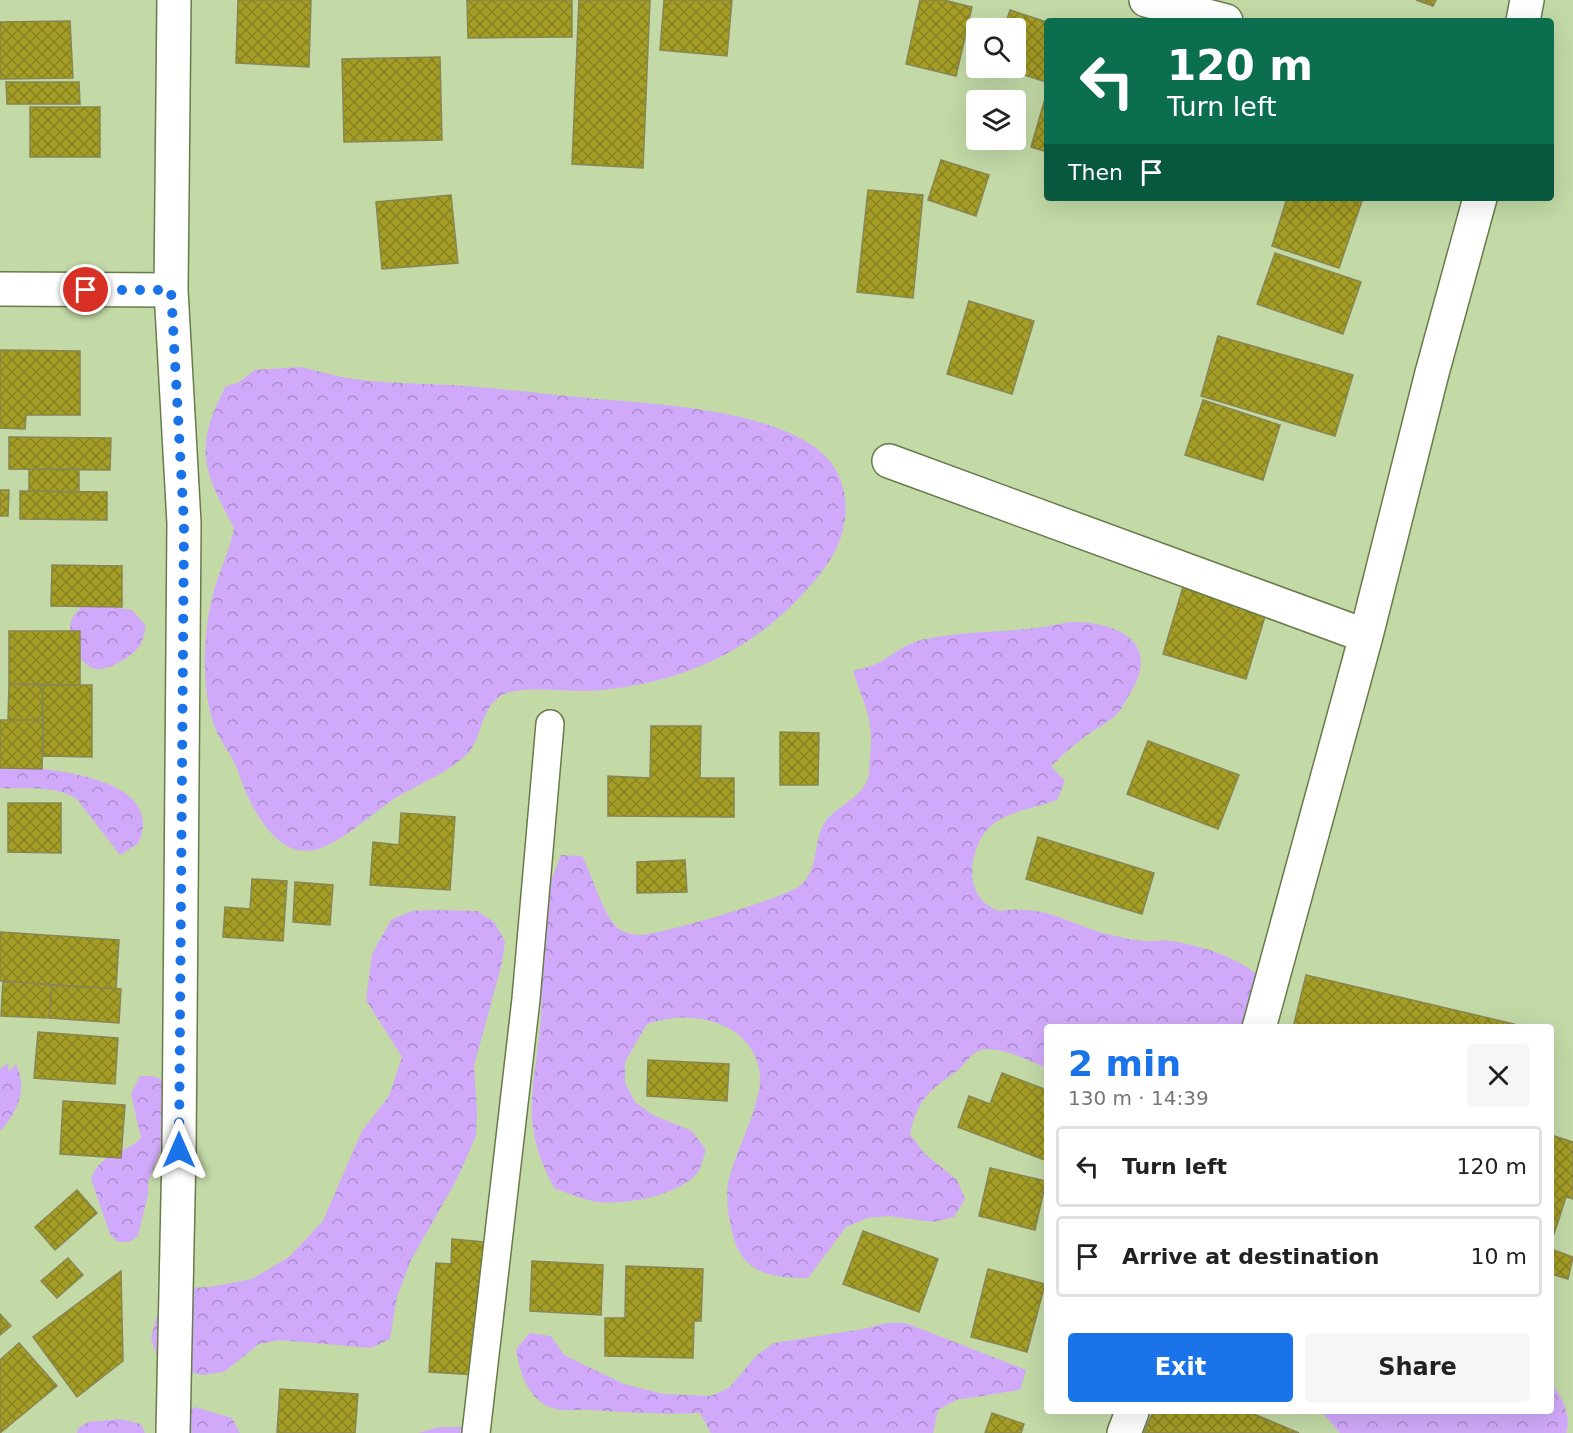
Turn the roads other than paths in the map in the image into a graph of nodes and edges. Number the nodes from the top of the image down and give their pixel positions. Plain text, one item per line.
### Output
1 (174, 0) edge
2 (1146, 0) edge
3 (1527, 0) edge
4 (1215, 18) edge
5 (1524, 18) edge
6 (1479, 201) edge
7 (0, 289) edge
8 (171, 290) junction
9 (889, 461) dead end
10 (1366, 636) junction
11 (550, 724) dead end
12 (1260, 1024) edge
13 (1131, 1414) edge
14 (173, 1433) edge
15 (476, 1433) edge
16 (1124, 1433) edge

1 - 8 street
2 - 4 street
3 - 5 street
6 - 10 street
7 - 8 street
8 - 14 street
9 - 10 street
10 - 12 street
11 - 15 lane
13 - 16 street

